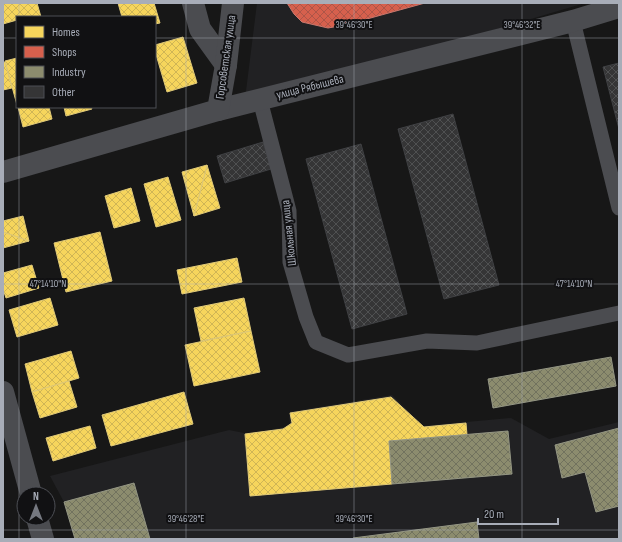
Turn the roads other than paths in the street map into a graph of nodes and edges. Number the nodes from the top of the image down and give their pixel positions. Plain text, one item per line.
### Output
1 (193, 3) edge
2 (232, 3) edge
3 (619, 7) edge
4 (573, 21) junction
5 (226, 65) junction
6 (260, 100) junction
7 (218, 110) junction
8 (3, 172) edge
9 (619, 208) edge
10 (619, 313) edge
11 (3, 392) edge
12 (28, 486) edge
13 (39, 526) edge
14 (43, 539) edge

1 - 5 street
2 - 5 street, Горсоветская улица
3 - 4 street, улица Рябышева
4 - 6 street, улица Рябышева
4 - 9 lane
5 - 7 street, Горсоветская улица
6 - 7 street, улица Рябышева
6 - 10 lane, Школьная улица
7 - 8 street, улица Рябышева
11 - 12 street
13 - 14 street

